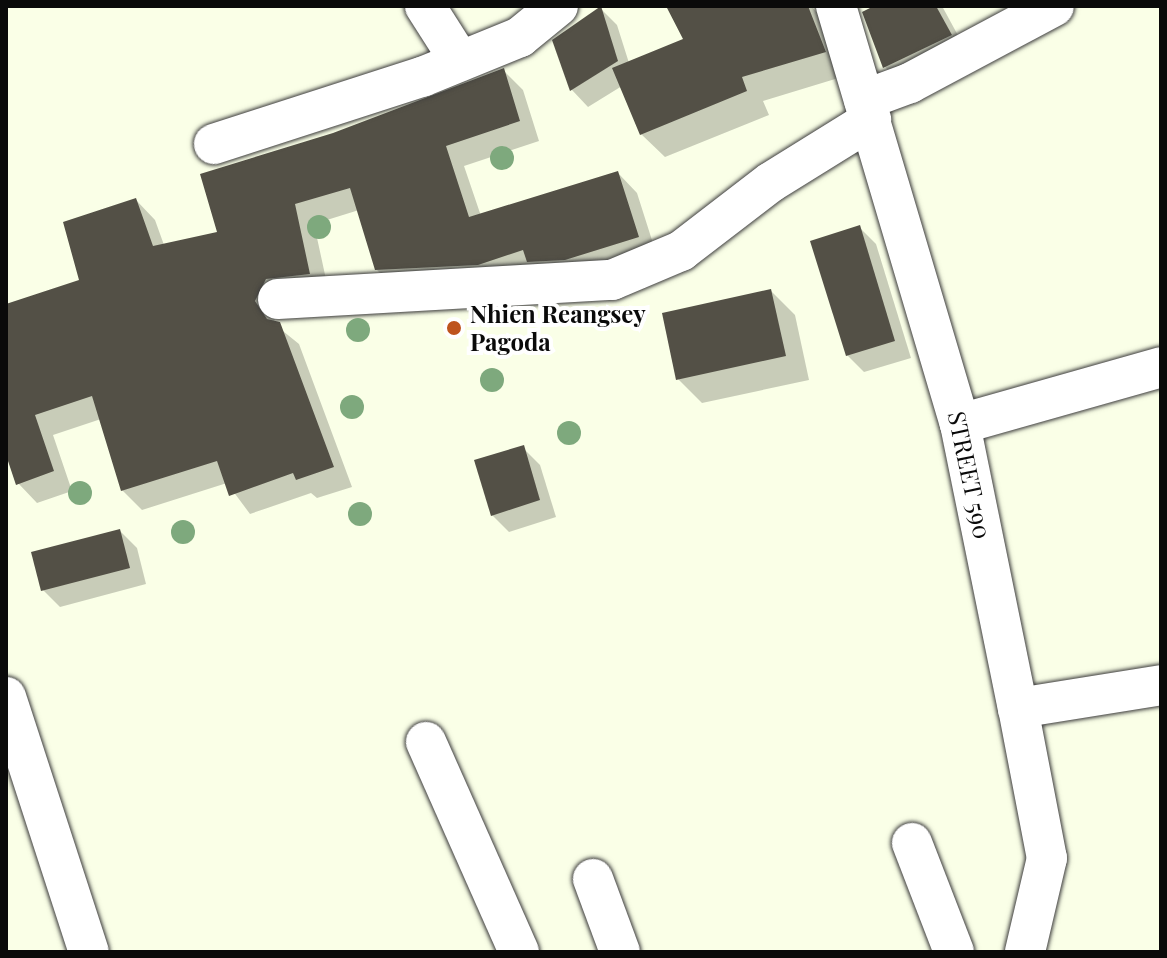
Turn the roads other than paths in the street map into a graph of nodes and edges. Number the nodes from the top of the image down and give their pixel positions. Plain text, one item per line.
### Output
1 (425, 6) edge
2 (558, 6) edge
3 (836, 6) edge
4 (1054, 6) edge
5 (460, 61) junction
6 (868, 110) junction
7 (214, 144) dead end
8 (278, 299) dead end
9 (1161, 367) edge
10 (960, 424) junction
11 (1161, 685) edge
12 (6, 697) edge
13 (1018, 708) junction
14 (426, 742) dead end
15 (912, 843) dead end
16 (593, 879) dead end
17 (89, 952) edge
18 (519, 952) edge
19 (620, 952) edge
20 (954, 952) edge
21 (1025, 952) edge

1 - 5 street
2 - 5 street
3 - 6 street, STREET 590
4 - 6 street
5 - 7 street
6 - 8 street
6 - 10 street, STREET 590
9 - 10 street
10 - 13 street, STREET 590
11 - 13 street
12 - 17 street
13 - 21 street, STREET 590
14 - 18 street
15 - 20 street
16 - 19 street

